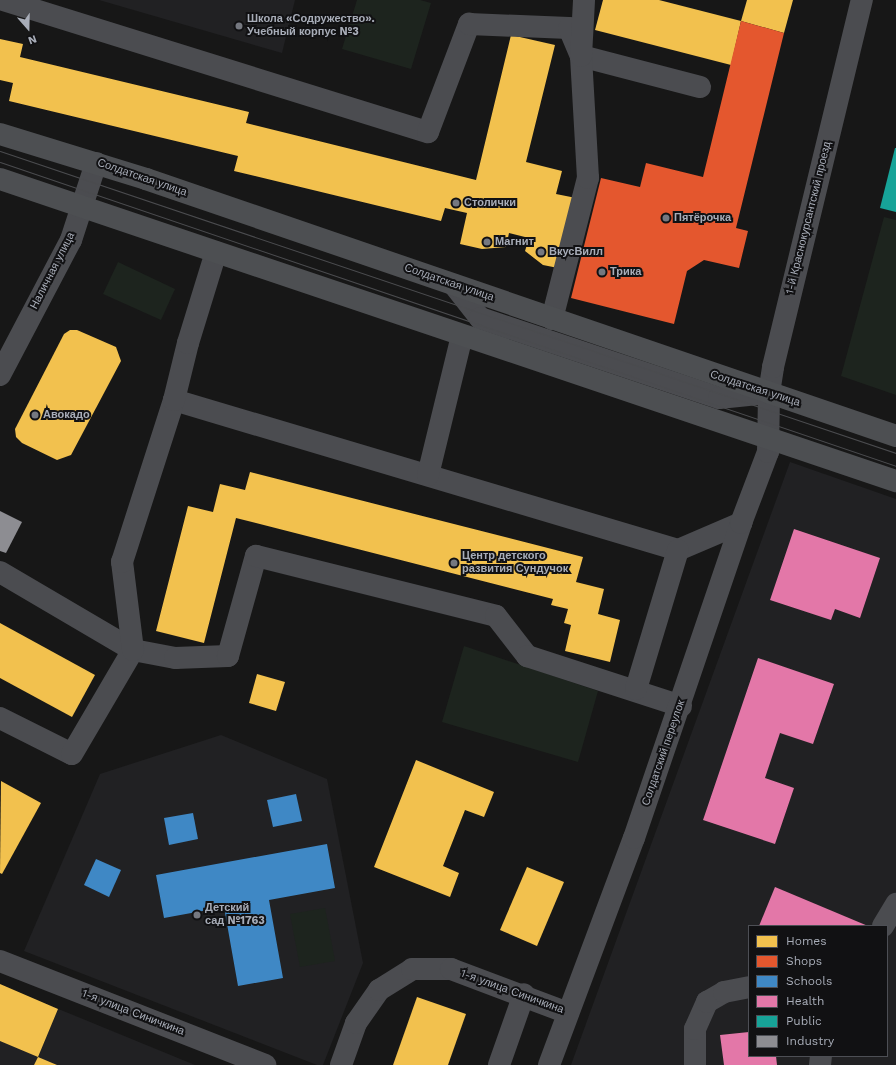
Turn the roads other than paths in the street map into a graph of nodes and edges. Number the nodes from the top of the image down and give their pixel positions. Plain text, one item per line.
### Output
1 (3, 0) edge
2 (584, 0) edge
3 (862, 0) edge
4 (581, 56) junction
5 (700, 87) dead end
6 (0, 134) edge
7 (96, 163) junction
8 (0, 179) edge
9 (82, 206) junction
10 (216, 252) junction
11 (454, 285) junction
12 (552, 319) junction
13 (462, 336) junction
14 (0, 375) edge
15 (769, 392) junction
16 (174, 400) junction
17 (896, 436) edge
18 (770, 437) junction
19 (428, 476) junction
20 (896, 481) edge
21 (741, 524) junction
22 (678, 550) junction
23 (0, 572) edge
24 (133, 650) junction
25 (636, 689) junction
26 (681, 706) junction
27 (0, 718) edge
28 (896, 904) edge
29 (884, 925) edge
30 (0, 961) edge
31 (748, 987) edge
32 (524, 994) junction
33 (568, 1013) junction
34 (265, 1065) edge
35 (340, 1065) edge
36 (499, 1065) edge
37 (549, 1065) edge
38 (695, 1065) edge

1 - 4 street
2 - 4 street
3 - 15 street, 1-й Краснокурсантский проезд
4 - 5 street
4 - 12 street
6 - 7 main road, Солдатская улица
7 - 9 street, Наличная улица
7 - 11 main road, Солдатская улица
8 - 9 main road
9 - 10 main road
9 - 14 street, Наличная улица
10 - 13 main road
10 - 16 street
11 - 12 main road, Солдатская улица
11 - 15 street
12 - 15 main road, Солдатская улица
13 - 18 main road
13 - 19 street
15 - 17 main road, Солдатская улица
15 - 18 street, 1-й Краснокурсантский проезд
16 - 19 street
16 - 24 street
18 - 20 main road
18 - 21 street, Солдатский переулок
19 - 22 street
21 - 22 street
21 - 26 street, Солдатский переулок
22 - 25 street
23 - 24 street
24 - 25 street
24 - 27 street
25 - 26 street
26 - 33 street, Солдатский переулок
28 - 29 street
30 - 34 street, 1-я улица Синичкина
31 - 38 street
32 - 33 street, 1-я улица Синичкина
32 - 35 street, 1-я улица Синичкина
32 - 36 street
33 - 37 street, Солдатский переулок

